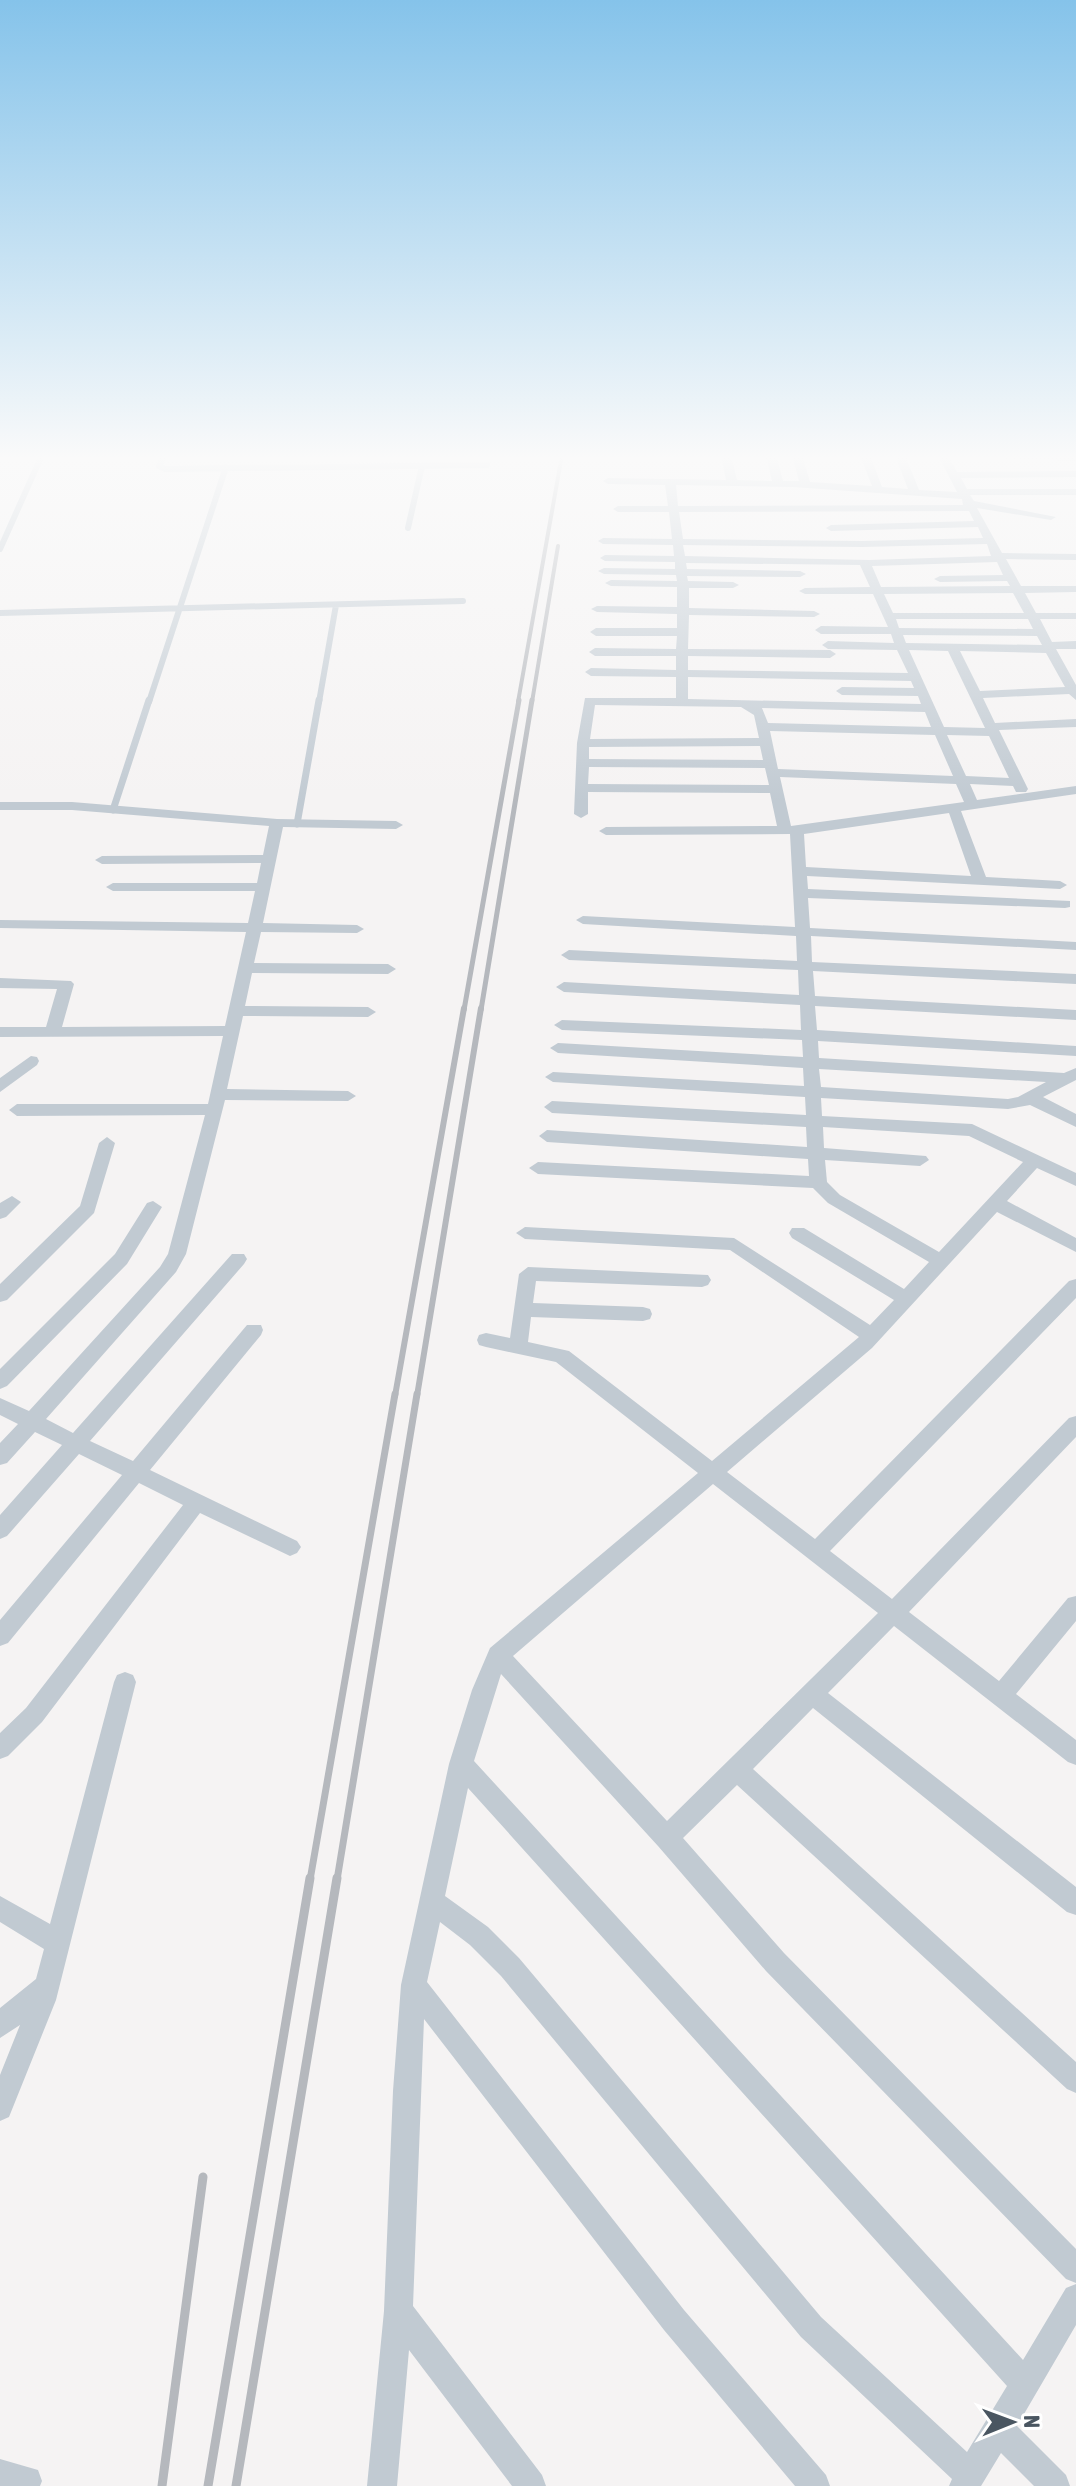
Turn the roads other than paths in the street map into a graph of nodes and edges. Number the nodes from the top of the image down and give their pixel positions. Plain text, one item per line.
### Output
1 (191, 571) edge
2 (672, 571) edge
3 (802, 571) edge
4 (869, 571) edge
5 (1005, 571) edge
6 (681, 572) junction
7 (1009, 578) junction
8 (609, 583) dead end
9 (803, 584) junction
10 (683, 585) junction
11 (875, 586) junction
12 (1076, 589) edge
13 (1016, 591) junction
14 (463, 601) dead end
15 (336, 605) junction
16 (597, 609) dead end
17 (178, 610) junction
18 (683, 610) junction
19 (0, 613) edge
20 (814, 614) junction
21 (888, 616) junction
22 (1076, 616) edge
23 (1031, 617) junction
24 (821, 630) junction
25 (897, 631) junction
26 (596, 632) dead end
27 (683, 632) junction
28 (1040, 633) junction
29 (1076, 645) edge
30 (904, 648) junction
31 (953, 648) junction
32 (829, 650) junction
33 (595, 652) dead end
34 (1051, 652) junction
35 (683, 653) junction
36 (960, 661) junction
37 (591, 672) dead end
38 (682, 673) junction
39 (1070, 675) edge
40 (837, 676) junction
41 (916, 677) junction
42 (842, 691) junction
43 (923, 692) junction
44 (1074, 693) edge
45 (976, 695) junction
46 (682, 702) junction
47 (749, 704) junction
48 (848, 706) junction
49 (930, 708) junction
50 (1076, 723) edge
51 (763, 727) junction
52 (992, 730) junction
53 (939, 731) junction
54 (766, 742) junction
55 (583, 743) junction
56 (582, 763) junction
57 (772, 769) junction
58 (961, 780) junction
59 (1018, 782) junction
60 (581, 788) junction
61 (776, 789) junction
62 (1076, 790) edge
63 (1025, 799) junction
64 (0, 806) edge
65 (973, 807) junction
66 (954, 809) junction
67 (113, 810) junction
68 (581, 814) dead end
69 (277, 823) junction
70 (297, 824) junction
71 (396, 825) dead end
72 (791, 830) junction
73 (606, 831) dead end
74 (269, 859) junction
75 (102, 860) dead end
76 (799, 871) junction
77 (980, 881) junction
78 (1060, 885) dead end
79 (113, 887) dead end
80 (263, 887) junction
81 (801, 893) junction
82 (1065, 904) dead end
83 (583, 920) dead end
84 (0, 924) edge
85 (254, 926) junction
86 (357, 929) dead end
87 (803, 932) junction
88 (1076, 946) edge
89 (569, 955) dead end
90 (805, 964) junction
91 (246, 968) junction
92 (388, 969) dead end
93 (1076, 979) edge
94 (0, 983) edge
95 (564, 987) dead end
96 (807, 1001) junction
97 (236, 1011) junction
98 (368, 1012) dead end
99 (1076, 1015) edge
100 (562, 1025) dead end
101 (53, 1031) junction
102 (232, 1031) junction
103 (0, 1032) edge
104 (809, 1035) junction
105 (558, 1048) dead end
106 (1076, 1051) edge
107 (31, 1061) dead end
108 (811, 1064) junction
109 (1071, 1075) edge
110 (553, 1077) dead end
111 (0, 1087) edge
112 (813, 1091) junction
113 (348, 1096) dead end
114 (1031, 1098) junction
115 (217, 1101) junction
116 (552, 1107) dead end
117 (17, 1110) dead end
118 (1076, 1121) edge
119 (815, 1122) junction
120 (547, 1136) dead end
121 (107, 1143) dead end
122 (817, 1153) junction
123 (1036, 1159) junction
124 (920, 1160) dead end
125 (538, 1168) dead end
126 (1076, 1180) edge
127 (818, 1182) junction
128 (996, 1203) junction
129 (153, 1207) dead end
130 (525, 1233) dead end
131 (798, 1233) dead end
132 (1076, 1246) edge
133 (238, 1259) dead end
134 (941, 1261) junction
135 (702, 1280) dead end
136 (1076, 1286) edge
137 (0, 1295) edge
138 (907, 1299) junction
139 (522, 1310) junction
140 (643, 1314) dead end
141 (254, 1330) dead end
142 (872, 1336) junction
143 (486, 1340) dead end
144 (518, 1345) junction
145 (0, 1381) edge
146 (0, 1406) edge
147 (33, 1422) junction
148 (1076, 1424) edge
149 (77, 1443) junction
150 (0, 1457) edge
151 (136, 1472) junction
152 (712, 1472) junction
153 (197, 1502) junction
154 (0, 1530) edge
155 (290, 1547) dead end
156 (815, 1553) junction
157 (893, 1613) junction
158 (1073, 1615) edge
159 (0, 1636) edge
160 (498, 1655) junction
161 (125, 1682) dead end
162 (811, 1693) junction
163 (1000, 1696) junction
164 (0, 1748) edge
165 (1076, 1754) edge
166 (461, 1764) junction
167 (736, 1769) junction
168 (667, 1838) junction
169 (432, 1901) junction
170 (1076, 1903) edge
171 (1, 1909) edge
172 (57, 1943) junction
173 (414, 1985) junction
174 (46, 1987) junction
175 (0, 2025) edge
176 (1076, 2080) edge
177 (0, 2108) edge
178 (1076, 2269) edge
179 (1076, 2298) edge
180 (398, 2311) junction
181 (1025, 2384) junction
182 (998, 2428) junction
183 (967, 2481) edge
184 (382, 2486) edge
185 (531, 2486) edge
186 (815, 2486) edge
187 (1055, 2486) edge

1 - 17 lane
2 - 6 street
3 - 9 street
4 - 11 street
5 - 7 street
6 - 9 street
6 - 10 street
7 - 11 street
7 - 13 street
8 - 10 street
9 - 10 street
9 - 11 street
9 - 20 street
10 - 18 street
11 - 13 street
11 - 21 street
12 - 13 street
13 - 23 street
14 - 15 lane
15 - 17 lane
15 - 70 lane
16 - 18 street
17 - 19 lane
17 - 67 lane
18 - 20 street
18 - 27 street
20 - 24 street
21 - 23 street
21 - 25 street
22 - 23 street
23 - 28 street
24 - 25 street
24 - 32 street
25 - 28 street
25 - 30 street
26 - 27 street
27 - 35 street
28 - 34 street
29 - 34 street
30 - 31 street
30 - 32 street
30 - 41 street
31 - 34 street
31 - 36 street
32 - 35 street
32 - 40 street
33 - 35 street
34 - 36 street
34 - 39 street
35 - 38 street
36 - 45 street
37 - 38 street
38 - 40 street
38 - 46 street
39 - 44 street
40 - 41 street
40 - 42 street
41 - 43 street
42 - 43 street
42 - 48 street
43 - 49 street
44 - 45 street
45 - 52 street
46 - 47 street
46 - 55 street
47 - 48 street
47 - 51 street
48 - 49 street
49 - 53 street
50 - 52 street
51 - 53 street
51 - 54 street
52 - 53 street
52 - 59 street
53 - 58 street
54 - 55 street
54 - 57 street
55 - 56 street
56 - 57 street
56 - 60 street
57 - 58 street
57 - 61 street
58 - 59 street
58 - 65 street
59 - 63 street
60 - 61 street
60 - 68 street
61 - 72 street
62 - 63 street
63 - 65 street
64 - 67 street
65 - 66 street
66 - 72 street
66 - 77 street
67 - 69 street
69 - 70 street
69 - 74 street
70 - 71 street
72 - 73 street
72 - 76 street
74 - 75 street
74 - 80 street
76 - 77 street
76 - 81 street
77 - 78 street
79 - 80 street
80 - 85 street
81 - 82 street
81 - 87 street
83 - 87 street
84 - 85 street
85 - 86 street
85 - 91 street
87 - 88 street
87 - 90 street
89 - 90 street
90 - 93 street
90 - 96 street
91 - 92 street
91 - 97 street
94 - 101 street
95 - 96 street
96 - 99 street
96 - 104 street
97 - 98 street
97 - 102 street
100 - 104 street
101 - 102 street
101 - 103 street
102 - 115 street
104 - 106 street
104 - 108 street
105 - 108 street
107 - 111 street
108 - 109 street
108 - 112 street
109 - 114 street
110 - 112 street
112 - 114 street
112 - 119 street
113 - 115 street
114 - 118 street
115 - 117 street
115 - 147 street
116 - 119 street
119 - 122 street
119 - 123 street
120 - 122 street
121 - 137 street
122 - 124 street
122 - 127 street
123 - 126 street
123 - 128 street
125 - 127 street
127 - 134 street
128 - 132 street
128 - 134 street
129 - 145 street
130 - 142 street
131 - 138 street
133 - 149 street
134 - 138 street
135 - 139 street
136 - 156 street
138 - 142 street
139 - 140 street
139 - 144 street
141 - 151 street
142 - 152 street
143 - 144 street
144 - 152 street
146 - 147 street
147 - 149 street
147 - 150 street
148 - 157 street
149 - 151 street
149 - 154 street
151 - 153 street
151 - 159 street
152 - 156 street
152 - 160 street
153 - 155 street
153 - 164 street
156 - 157 street
157 - 162 street
157 - 163 street
158 - 163 street
160 - 166 street
160 - 168 street
161 - 172 street
162 - 167 street
162 - 170 street
163 - 165 street
166 - 169 street
166 - 181 street
167 - 168 street
167 - 176 street
168 - 178 street
169 - 173 street
169 - 183 street
171 - 172 street
172 - 174 street
173 - 180 street
173 - 186 street
174 - 175 street
174 - 177 street
179 - 181 street
180 - 184 street
180 - 185 street
181 - 182 street
182 - 183 street
182 - 187 street

